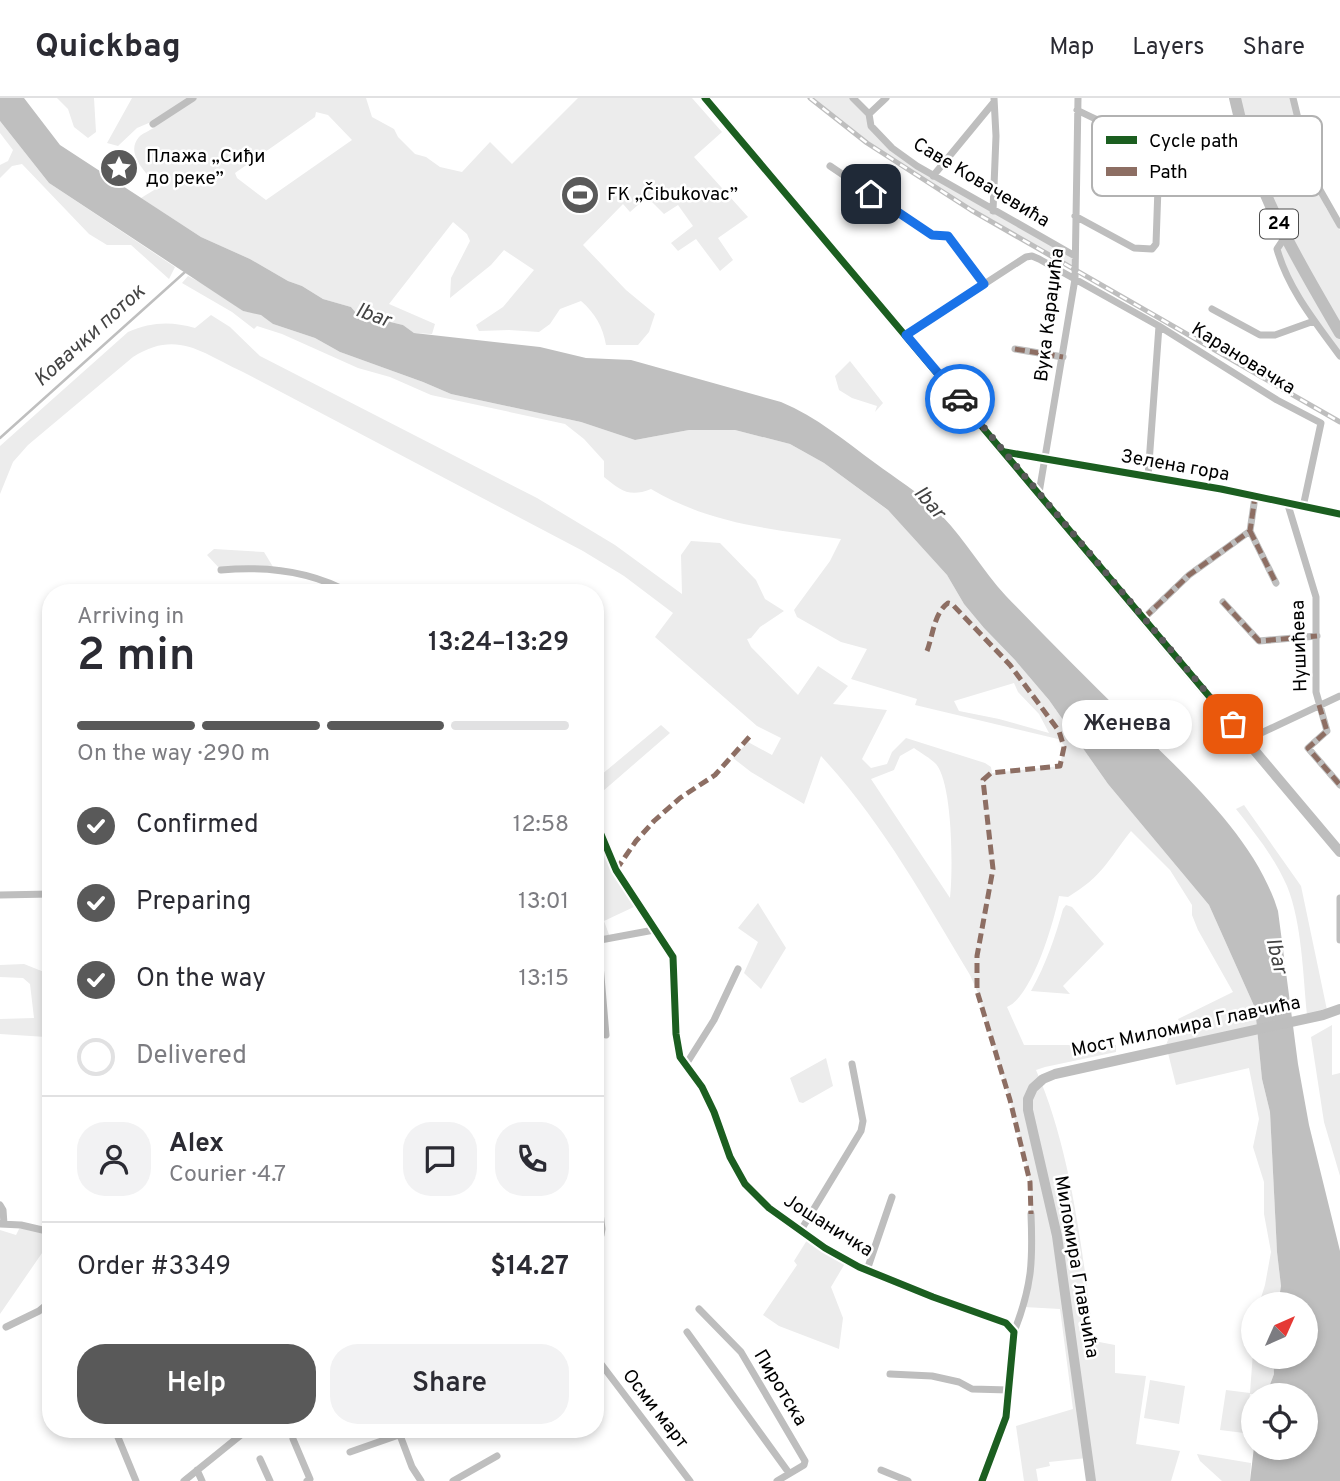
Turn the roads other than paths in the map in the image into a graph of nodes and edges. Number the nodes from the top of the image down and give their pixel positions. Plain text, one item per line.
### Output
1 (193, 98) edge
2 (705, 98) edge
3 (853, 98) edge
4 (886, 98) edge
5 (1078, 98) edge
6 (1235, 98) edge
7 (1293, 98) edge
8 (995, 100) edge
9 (1077, 110) junction
10 (869, 114) junction
11 (1240, 116) edge
12 (1297, 116) edge
13 (1092, 118) edge
14 (152, 124) dead end
15 (830, 166) dead end
16 (933, 176) junction
17 (1322, 194) edge
18 (1158, 196) edge
19 (1266, 196) edge
20 (993, 211) junction
21 (1075, 216) junction
22 (1340, 225) edge
23 (1285, 237) junction
24 (1075, 256) junction
25 (1074, 279) junction
26 (984, 284) junction
27 (1212, 309) dead end
28 (1314, 321) junction
29 (1159, 326) junction
30 (1340, 333) edge
31 (906, 335) junction
32 (1015, 349) dead end
33 (1340, 356) edge
34 (1063, 357) junction
35 (1005, 452) junction
36 (1044, 459) junction
37 (1148, 477) junction
38 (1039, 493) junction
39 (1255, 497) junction
40 (1287, 505) junction
41 (1303, 507) junction
42 (1340, 514) edge
43 (1250, 531) junction
44 (221, 570) dead end
45 (1276, 583) dead end
46 (329, 584) edge
47 (1223, 602) dead end
48 (1144, 618) junction
49 (1317, 636) junction
50 (1340, 696) edge
51 (1319, 705) junction
52 (1246, 740) junction
53 (1340, 785) edge
54 (604, 841) edge
55 (1340, 852) edge
56 (42, 894) edge
57 (0, 895) edge
58 (1340, 898) edge
59 (654, 930) junction
60 (604, 939) edge
61 (1340, 940) edge
62 (738, 969) dead end
63 (1340, 1009) edge
64 (604, 1016) edge
65 (606, 1035) dead end
66 (852, 1065) dead end
67 (685, 1066) junction
68 (1055, 1074) joint
69 (892, 1197) dead end
70 (0, 1205) edge
71 (1031, 1214) dead end
72 (2, 1224) edge
73 (801, 1230) junction
74 (42, 1231) edge
75 (867, 1270) junction
76 (42, 1308) edge
77 (699, 1309) dead end
78 (6, 1327) dead end
79 (687, 1332) dead end
80 (1014, 1332) junction
81 (604, 1368) edge
82 (890, 1374) dead end
83 (1009, 1390) junction
84 (118, 1438) edge
85 (237, 1438) edge
86 (384, 1438) edge
87 (401, 1438) edge
88 (293, 1439) dead end
89 (350, 1452) dead end
90 (497, 1455) dead end
91 (260, 1460) dead end
92 (197, 1470) junction
93 (881, 1470) dead end
94 (789, 1473) junction
95 (310, 1480) edge
96 (136, 1481) edge
97 (184, 1481) edge
98 (202, 1481) edge
99 (270, 1481) edge
100 (421, 1481) edge
101 (453, 1481) edge
102 (690, 1481) edge
103 (777, 1481) edge
104 (908, 1481) edge
105 (982, 1481) edge
106 (1090, 1481) edge

1 - 14 street
2 - 31 street
3 - 10 street, Саве Ковачевића
4 - 10 street
5 - 9 street, Вука Караџића
6 - 11 main road, 24
7 - 12 street
8 - 16 street
8 - 20 street
9 - 13 street
9 - 21 street, Вука Караџића
10 - 16 street, Саве Ковачевића
15 - 26 street
16 - 20 street, Саве Ковачевића
17 - 22 street
18 - 21 street
19 - 23 main road, 24
20 - 24 street, Саве Ковачевића
21 - 24 street, Вука Караџића
23 - 28 street
23 - 30 main road, 24
24 - 25 street, Вука Караџића
25 - 26 street, Карановачка
25 - 29 street, Карановачка
25 - 34 street, Вука Караџића
26 - 31 street
27 - 28 street
28 - 33 street
29 - 37 street
29 - 41 street, Карановачка
31 - 35 street
32 - 34 street
34 - 36 street, Вука Караџића
35 - 36 street, Зелена гора
35 - 38 street
36 - 37 street, Зелена гора
36 - 38 street, Вука Караџића
37 - 39 street, Зелена гора
38 - 48 street
39 - 40 street, Зелена гора
39 - 43 street
40 - 41 street, Зелена гора
40 - 49 street, Нушићева
41 - 42 street, Зелена гора
43 - 45 street
43 - 48 street
44 - 46 street
47 - 49 street
48 - 52 street
49 - 51 street, Нушићева
50 - 51 street
51 - 52 street
51 - 53 street, Нушићева
52 - 55 street
54 - 59 street, Јошаничка
56 - 57 street
58 - 61 street
59 - 60 street
59 - 67 street, Јошаничка
62 - 67 street
63 - 68 street, Мост Миломира Главчића
64 - 65 street
66 - 73 street, Јошаничка
67 - 73 street, Јошаничка
68 - 106 street, Миломира Главчића
69 - 75 street, Јошаничка
70 - 72 street
71 - 80 street
72 - 74 street
73 - 75 street, Јошаничка
75 - 80 street, Јошаничка
76 - 78 street
77 - 94 street, Пиротска
79 - 94 street
80 - 83 street
81 - 102 street, Осми март
82 - 83 street
83 - 105 street
84 - 96 street
85 - 92 street
86 - 89 street
87 - 100 street
88 - 95 street
90 - 101 street
91 - 99 street
92 - 97 street
92 - 98 street
93 - 104 street
94 - 103 street

